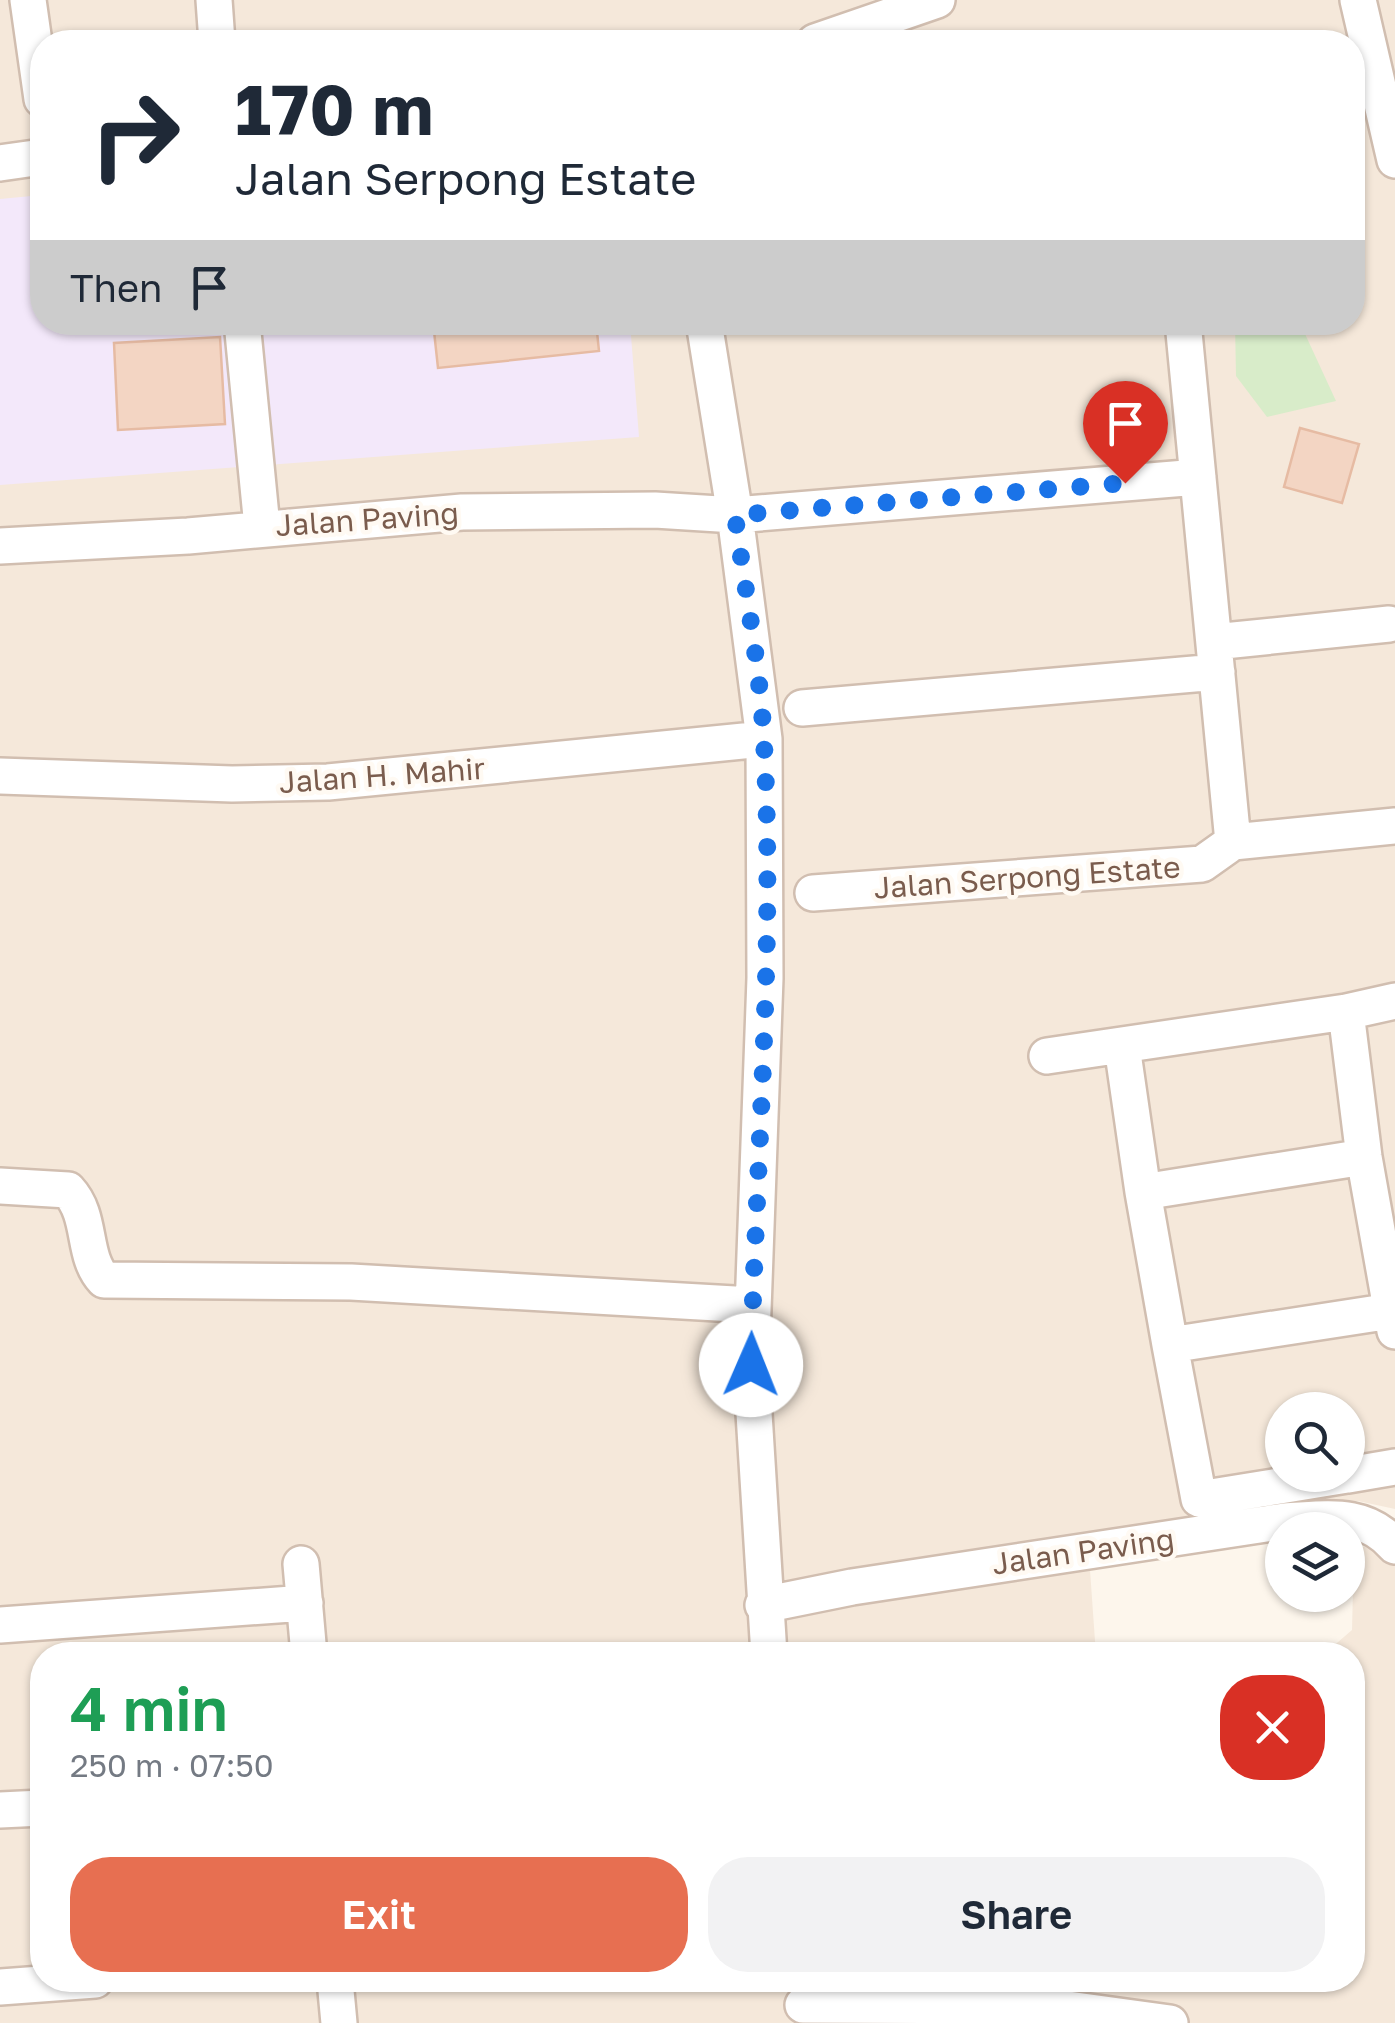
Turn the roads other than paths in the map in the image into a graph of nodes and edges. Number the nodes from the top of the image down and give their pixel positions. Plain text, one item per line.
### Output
1 (28, 0) edge
2 (214, 0) edge
3 (937, 0) edge
4 (1358, 0) edge
5 (32, 30) edge
6 (216, 30) edge
7 (850, 30) edge
8 (1365, 30) edge
9 (1365, 30) edge
10 (30, 159) edge
11 (1395, 160) edge
12 (0, 163) edge
13 (243, 335) edge
14 (706, 335) edge
15 (1184, 335) edge
16 (1198, 477) junction
17 (735, 515) junction
18 (262, 527) junction
19 (0, 546) edge
20 (1389, 624) dead end
21 (1215, 656) junction
22 (802, 708) dead end
23 (764, 739) junction
24 (0, 776) edge
25 (1395, 826) edge
26 (1233, 842) junction
27 (813, 893) dead end
28 (1395, 1002) edge
29 (1346, 1012) junction
30 (1122, 1046) junction
31 (1047, 1056) dead end
32 (1364, 1157) junction
33 (0, 1186) edge
34 (1143, 1192) junction
35 (752, 1305) junction
36 (1393, 1321) edge
37 (1170, 1345) junction
38 (1395, 1467) edge
39 (1365, 1472) edge
40 (1265, 1488) edge
41 (1395, 1546) edge
42 (301, 1564) dead end
43 (305, 1603) junction
44 (763, 1605) junction
45 (0, 1624) edge
46 (308, 1642) edge
47 (767, 1642) edge
48 (30, 1809) edge
49 (0, 1810) edge
50 (30, 1985) edge
51 (0, 1987) edge
52 (336, 1992) edge
53 (803, 2003) edge
54 (339, 2023) edge
55 (1170, 2023) edge

1 - 5 street
2 - 6 street
3 - 7 street
4 - 8 street
9 - 11 street
10 - 12 street
13 - 18 street
14 - 17 street
15 - 16 street
16 - 17 street
16 - 21 street
17 - 18 street, Jalan Paving
17 - 23 street
18 - 19 street, Jalan Paving
20 - 21 street
21 - 22 street
21 - 26 street
23 - 24 street, Jalan H. Mahir
23 - 35 street
25 - 26 street, Jalan Serpong Estate
26 - 27 street, Jalan Serpong Estate
28 - 29 street
29 - 30 street
29 - 32 street
30 - 31 street
30 - 34 street
32 - 34 street
32 - 36 street
33 - 35 street
34 - 37 street
35 - 44 street
36 - 37 street
37 - 40 street
38 - 39 street
41 - 44 street, Jalan Paving
42 - 43 street
43 - 45 street
43 - 46 street
44 - 47 street
48 - 49 street
50 - 51 street
52 - 54 street
53 - 55 street

